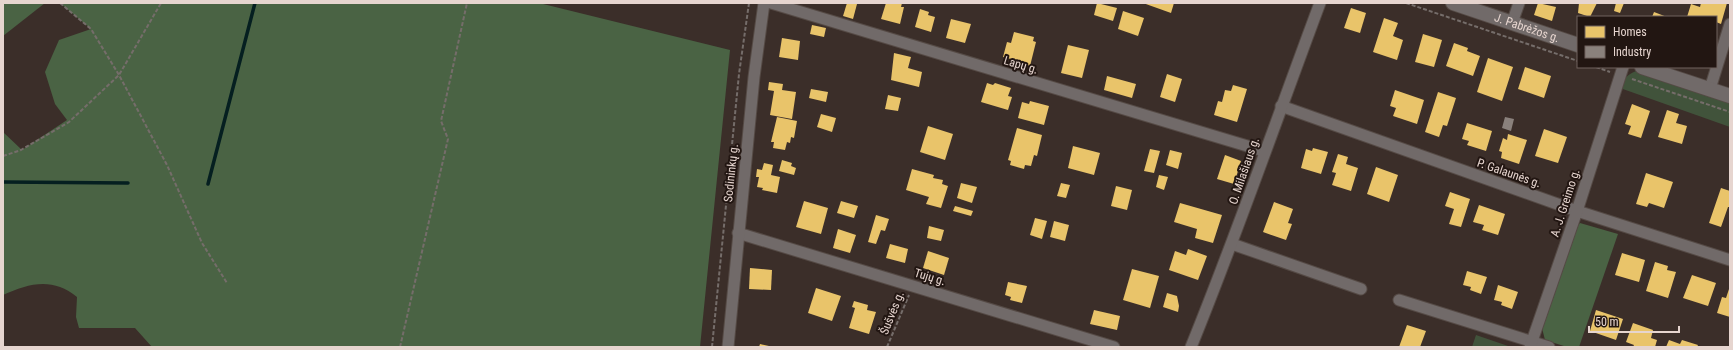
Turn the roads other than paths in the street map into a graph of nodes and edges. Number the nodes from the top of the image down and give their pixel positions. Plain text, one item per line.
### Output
1 (764, 3) edge
2 (771, 3) edge
3 (1320, 3) edge
4 (1453, 3) edge
5 (1519, 3) edge
6 (1512, 23) junction
7 (1730, 24) edge
8 (1577, 45) edge
9 (1717, 66) edge
10 (1645, 68) edge
11 (1716, 68) edge
12 (1621, 71) edge
13 (1710, 89) junction
14 (1730, 96) edge
15 (1281, 106) junction
16 (1264, 151) junction
17 (1577, 211) junction
18 (738, 233) junction
19 (1232, 244) junction
20 (1730, 260) edge
21 (1362, 289) dead end
22 (1399, 300) dead end
23 (1532, 344) edge
24 (728, 347) edge
25 (1114, 347) edge
26 (1191, 347) edge
27 (1549, 347) edge

1 - 18 street, Sodininkų g.
2 - 16 street, Lapų g.
3 - 15 street, O. Milašiaus g.
4 - 6 street, J. Pabrėžos g.
5 - 6 street
6 - 8 street, J. Pabrėžos g.
7 - 9 street
10 - 13 street
11 - 13 street
12 - 17 street, A. J. Greimo g.
13 - 14 street
15 - 16 street, O. Milašiaus g.
15 - 17 street, P. Galaunės g.
16 - 19 street, O. Milašiaus g.
17 - 20 street, P. Galaunės g.
17 - 23 street, A. J. Greimo g.
18 - 24 street, Sodininkų g.
18 - 25 street, Tujų g.
19 - 21 street
19 - 26 street, O. Milašiaus g.
22 - 23 street
23 - 27 street

